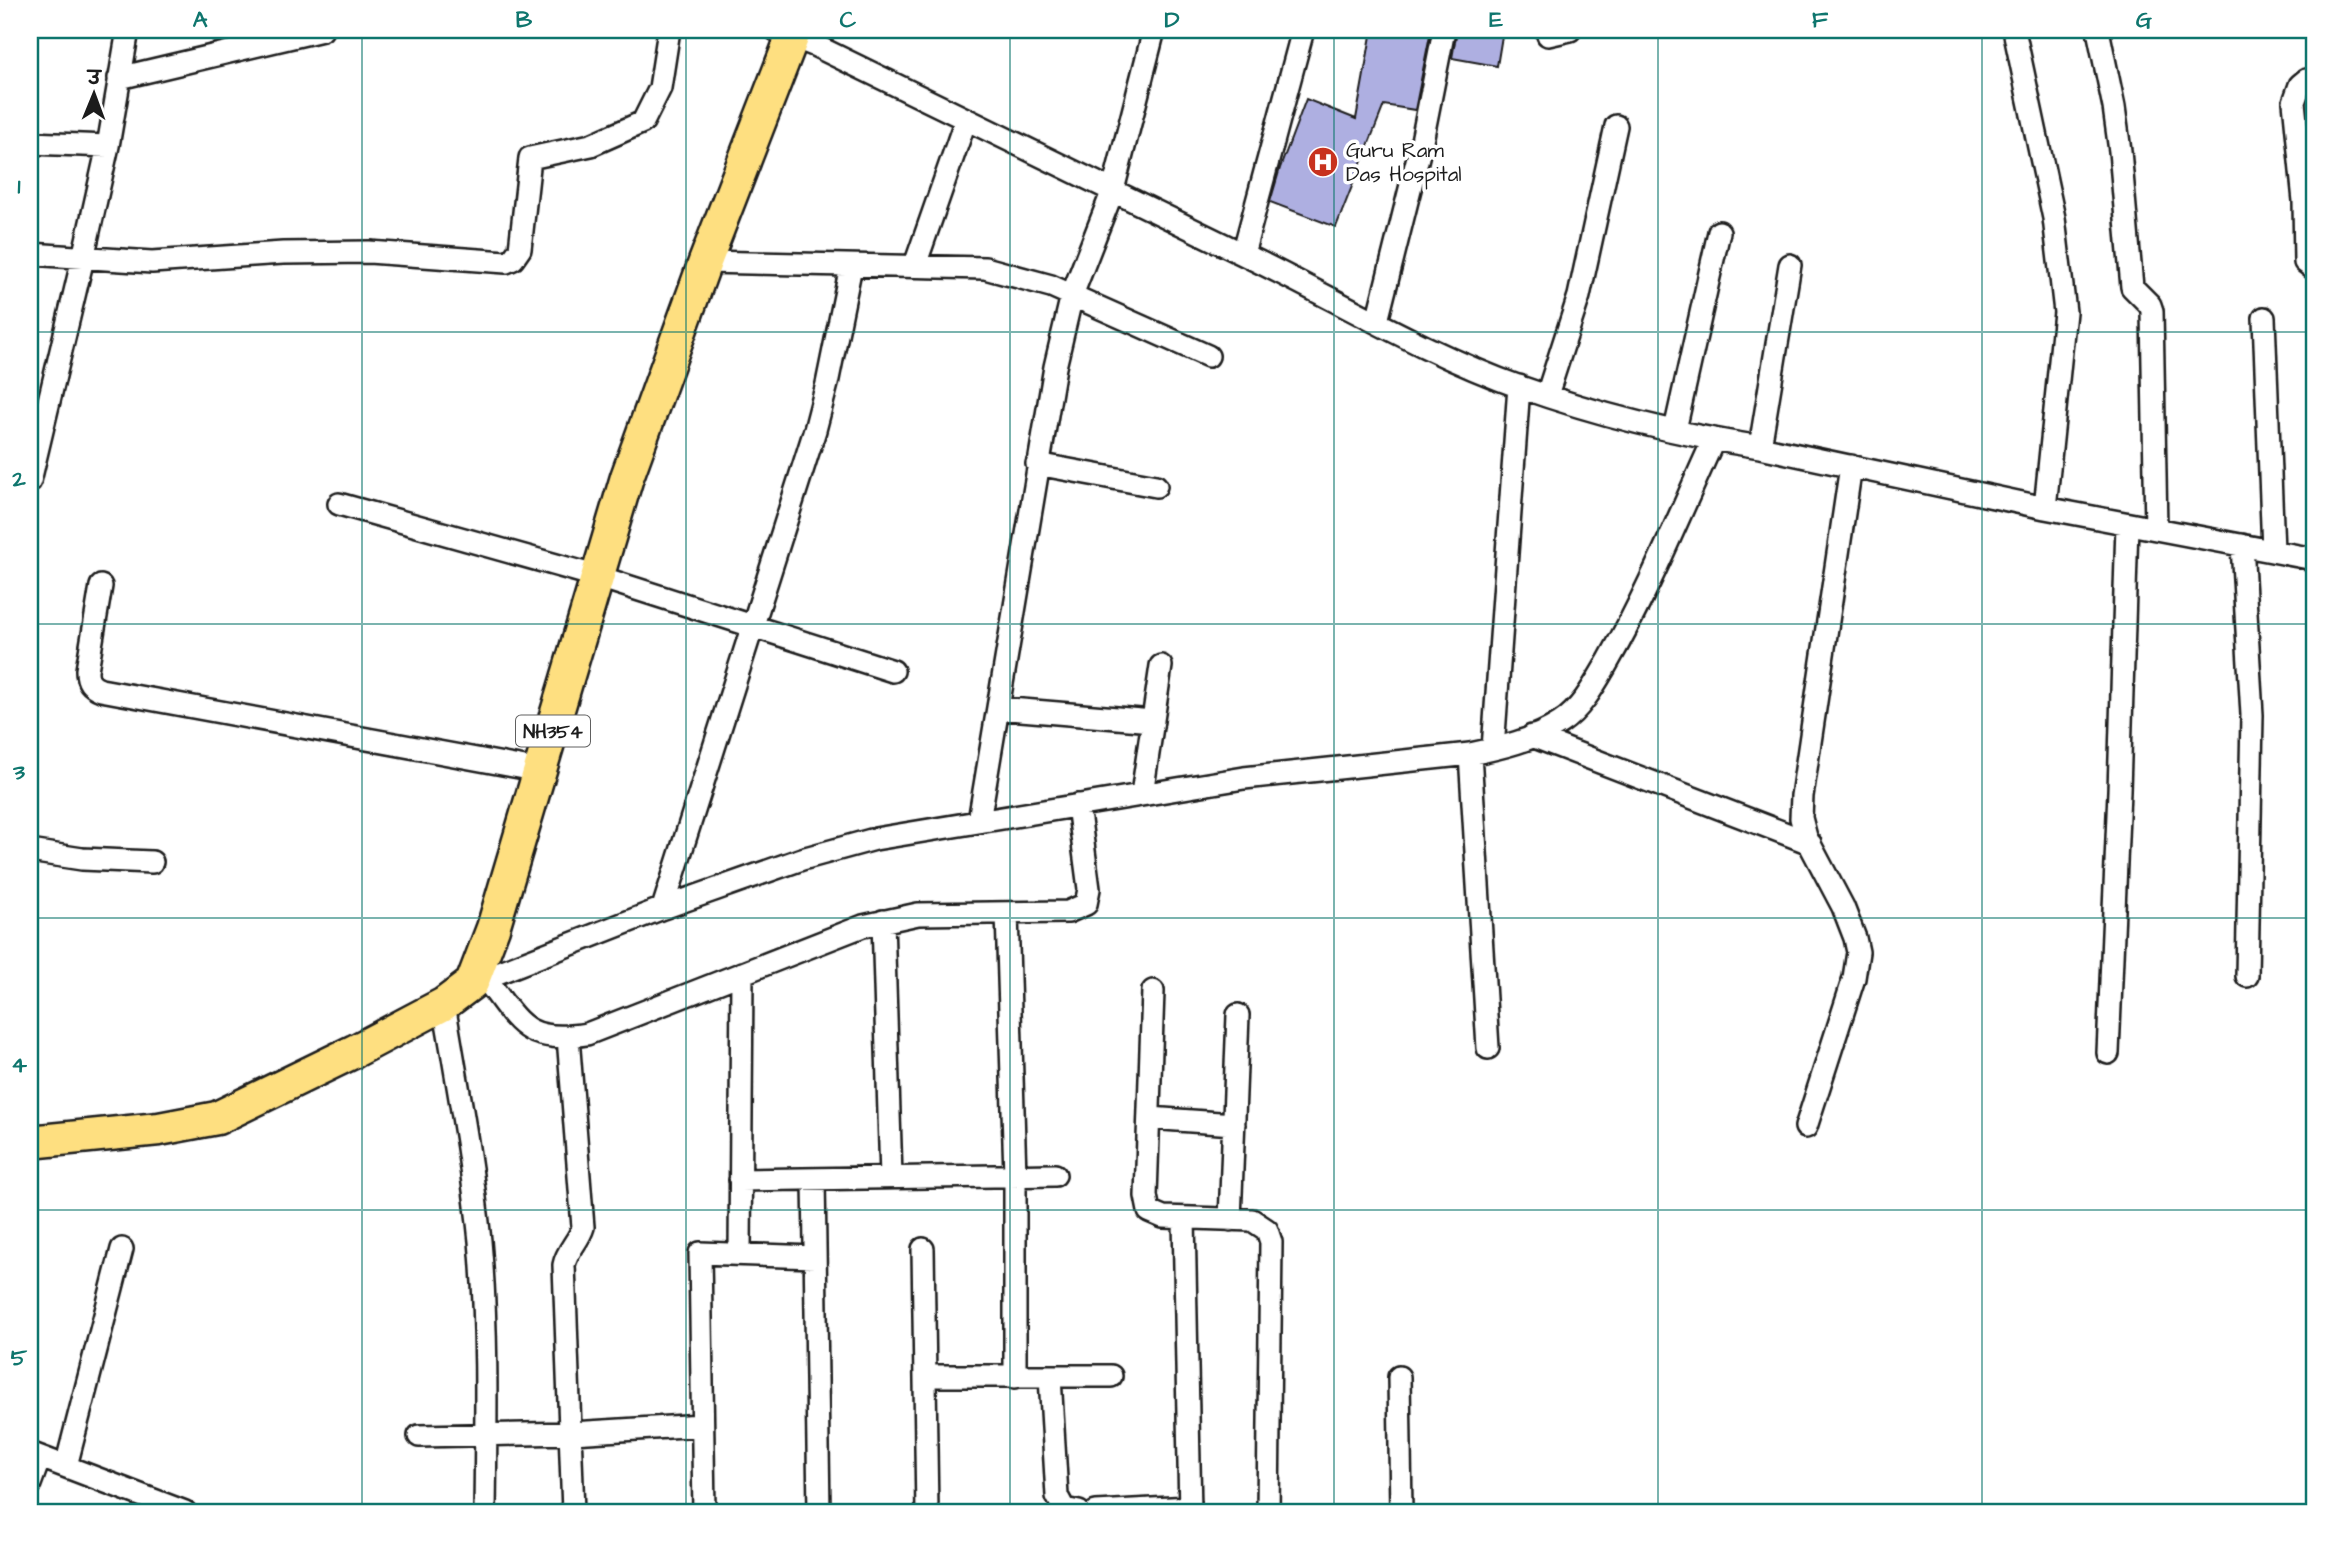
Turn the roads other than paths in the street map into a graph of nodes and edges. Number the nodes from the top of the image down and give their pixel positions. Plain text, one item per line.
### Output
1 (128, 30) edge
2 (322, 30) edge
3 (669, 30) edge
4 (1154, 30) edge
5 (1303, 30) edge
6 (1444, 30) edge
7 (1570, 30) edge
8 (2014, 30) edge
9 (2098, 30) edge
10 (788, 32) edge
11 (1548, 35) dead end
12 (119, 78) junction
13 (2314, 80) edge
14 (965, 119) junction
15 (1616, 126) dead end
16 (30, 143) edge
17 (108, 146) junction
18 (1113, 190) junction
19 (2309, 201) edge
20 (1718, 232) dead end
21 (30, 254) edge
22 (1244, 254) junction
23 (83, 258) junction
24 (705, 262) junction
25 (915, 265) junction
26 (1790, 265) dead end
27 (851, 266) junction
28 (2314, 269) edge
29 (1072, 295) junction
30 (2264, 318) dead end
31 (1377, 321) junction
32 (1208, 356) dead end
33 (1519, 386) junction
34 (1547, 395) junction
35 (1675, 430) junction
36 (1714, 439) junction
37 (1760, 447) junction
38 (1037, 464) junction
39 (1851, 466) junction
40 (30, 481) edge
41 (1156, 486) dead end
42 (339, 504) dead end
43 (2045, 508) junction
44 (2127, 524) junction
45 (2156, 529) junction
46 (2242, 545) junction
47 (2273, 551) junction
48 (2314, 559) edge
49 (599, 577) junction
50 (101, 586) dead end
51 (752, 625) junction
52 (1161, 666) dead end
53 (893, 671) dead end
54 (998, 708) junction
55 (1153, 721) junction
56 (1532, 736) junction
57 (1493, 749) junction
58 (1470, 754) junction
59 (541, 771) junction
60 (1142, 794) junction
61 (1078, 805) junction
62 (979, 821) junction
63 (1810, 843) junction
64 (30, 852) edge
65 (152, 862) dead end
66 (663, 908) junction
67 (1007, 913) junction
68 (883, 920) junction
69 (742, 973) junction
70 (2246, 975) dead end
71 (478, 980) junction
72 (1153, 991) dead end
73 (444, 1004) junction
74 (1238, 1015) dead end
75 (568, 1037) junction
76 (1489, 1048) dead end
77 (2108, 1053) dead end
78 (1149, 1118) junction
79 (1234, 1124) junction
80 (1806, 1127) dead end
81 (30, 1142) edge
82 (1014, 1175) junction
83 (1055, 1175) dead end
84 (891, 1177) junction
85 (814, 1179) junction
86 (740, 1180) junction
87 (1184, 1219) junction
88 (1230, 1220) junction
89 (122, 1249) dead end
90 (923, 1249) dead end
91 (740, 1254) junction
92 (815, 1257) junction
93 (925, 1376) junction
94 (1111, 1376) dead end
95 (1015, 1377) junction
96 (1049, 1377) junction
97 (1399, 1377) dead end
98 (702, 1424) junction
99 (572, 1433) junction
100 (486, 1434) junction
101 (419, 1436) dead end
102 (35, 1455) edge
103 (66, 1466) junction
104 (30, 1484) edge
105 (1190, 1510) edge
106 (186, 1512) edge
107 (485, 1512) edge
108 (573, 1512) edge
109 (704, 1512) edge
110 (819, 1512) edge
111 (927, 1512) edge
112 (1079, 1512) edge
113 (1096, 1512) edge
114 (1268, 1512) edge
115 (1401, 1512) edge

1 - 12 street
2 - 12 street
3 - 23 street
4 - 18 street
5 - 22 street
6 - 31 street
7 - 11 street
8 - 43 street
9 - 45 street
10 - 14 street
10 - 24 highway, NH354
12 - 17 street
13 - 19 street
14 - 18 street
14 - 25 street
15 - 34 street
16 - 17 street
17 - 23 street
18 - 22 street
18 - 29 street
19 - 28 street
20 - 35 street
21 - 23 street
22 - 31 street
23 - 40 street
24 - 27 street
24 - 49 highway, NH354
25 - 27 street
25 - 29 street
26 - 37 street
27 - 51 street
29 - 32 street
29 - 38 street
30 - 47 street
31 - 33 street
33 - 34 street
33 - 57 street
34 - 35 street
35 - 36 street
36 - 37 street
36 - 56 street
37 - 39 street
38 - 41 street
38 - 54 street
39 - 43 street
39 - 63 street
42 - 49 street
43 - 44 street
44 - 45 street
44 - 77 street
45 - 46 street
46 - 47 street
46 - 70 street
47 - 48 street
49 - 51 street
49 - 59 highway, NH354
50 - 59 street
51 - 53 street
51 - 66 street
52 - 55 street
54 - 55 street
54 - 62 street
55 - 60 street
56 - 57 street
56 - 63 street
57 - 58 street
58 - 60 street
58 - 76 street
59 - 71 highway, NH354
60 - 61 street
61 - 62 street
61 - 67 street
62 - 66 street
63 - 80 street
64 - 65 street
66 - 71 street
67 - 68 street
67 - 82 street
68 - 69 street
68 - 84 street
69 - 75 street
69 - 86 street
71 - 73 highway
71 - 75 street
72 - 78 street
73 - 81 highway
73 - 100 street
74 - 79 street
75 - 99 street
78 - 79 street
78 - 87 street
79 - 88 street
82 - 83 street
82 - 84 street
82 - 95 street
84 - 85 street
85 - 86 street
85 - 92 street
86 - 91 street
87 - 88 street
87 - 105 street
88 - 114 street
89 - 103 street
90 - 93 street
91 - 92 street
91 - 98 street
92 - 110 street
93 - 95 street
93 - 111 street
94 - 96 street
95 - 96 street
96 - 112 street
97 - 115 street
98 - 99 street
98 - 109 street
99 - 100 street
99 - 108 street
100 - 101 street
100 - 107 street
102 - 103 street
102 - 104 street
103 - 106 street
105 - 113 street

